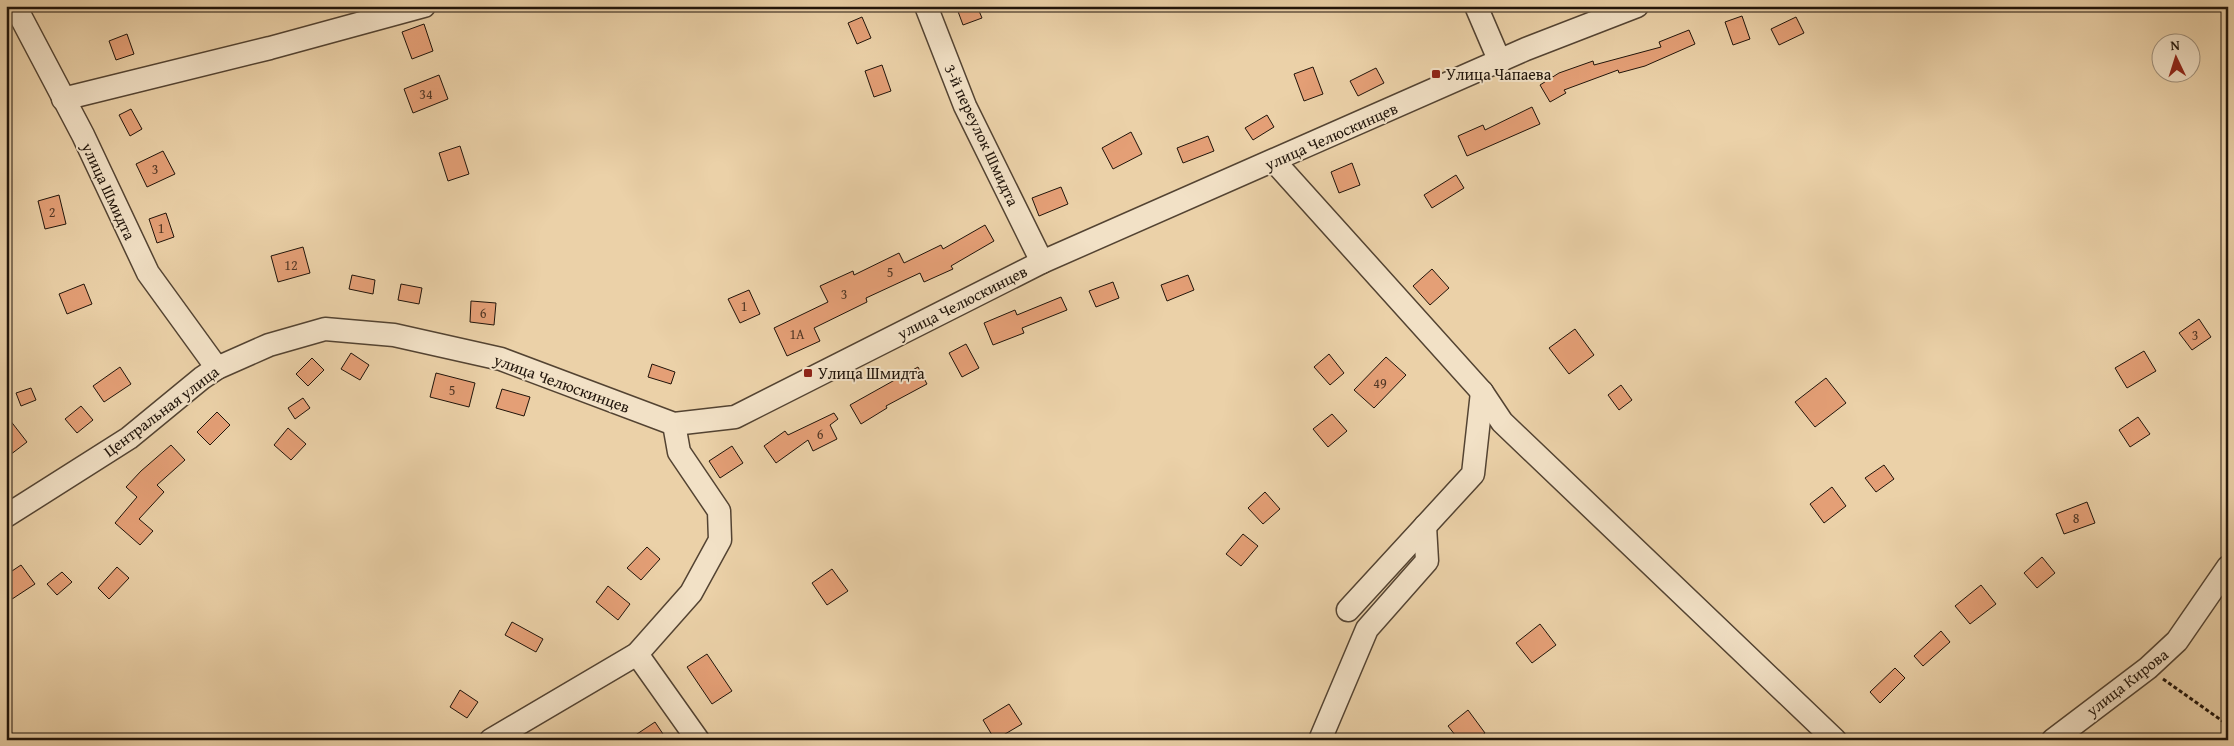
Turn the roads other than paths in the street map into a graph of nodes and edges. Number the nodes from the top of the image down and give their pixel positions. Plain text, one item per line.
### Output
1 (15, 6) edge
2 (424, 6) edge
3 (926, 6) edge
4 (1476, 6) edge
5 (1637, 6) edge
6 (1500, 62) junction
7 (63, 99) junction
8 (1274, 161) junction
9 (1042, 262) junction
10 (269, 345) joint
11 (217, 368) junction
12 (1482, 392) junction
13 (674, 424) junction
14 (6, 516) edge
15 (1425, 526) junction
16 (2228, 567) edge
17 (1348, 610) dead end
18 (637, 654) junction
19 (491, 740) edge
20 (698, 740) edge
21 (1320, 740) edge
22 (1835, 740) edge
23 (2053, 740) edge

1 - 7 street, улица Шмидта
2 - 7 street
3 - 9 street, 3-й переулок Шмидта
4 - 6 street
5 - 6 street, улица Челюскинцев
6 - 8 street, улица Челюскинцев
7 - 11 street, улица Шмидта
8 - 9 street, улица Челюскинцев
8 - 12 street
9 - 13 street, улица Челюскинцев
10 - 11 street, Центральная улица
10 - 13 street, улица Челюскинцев
11 - 14 street, Центральная улица
12 - 15 street
12 - 22 street
13 - 18 street
15 - 17 street
15 - 21 street
16 - 23 street, улица Кирова
18 - 19 street
18 - 20 street

